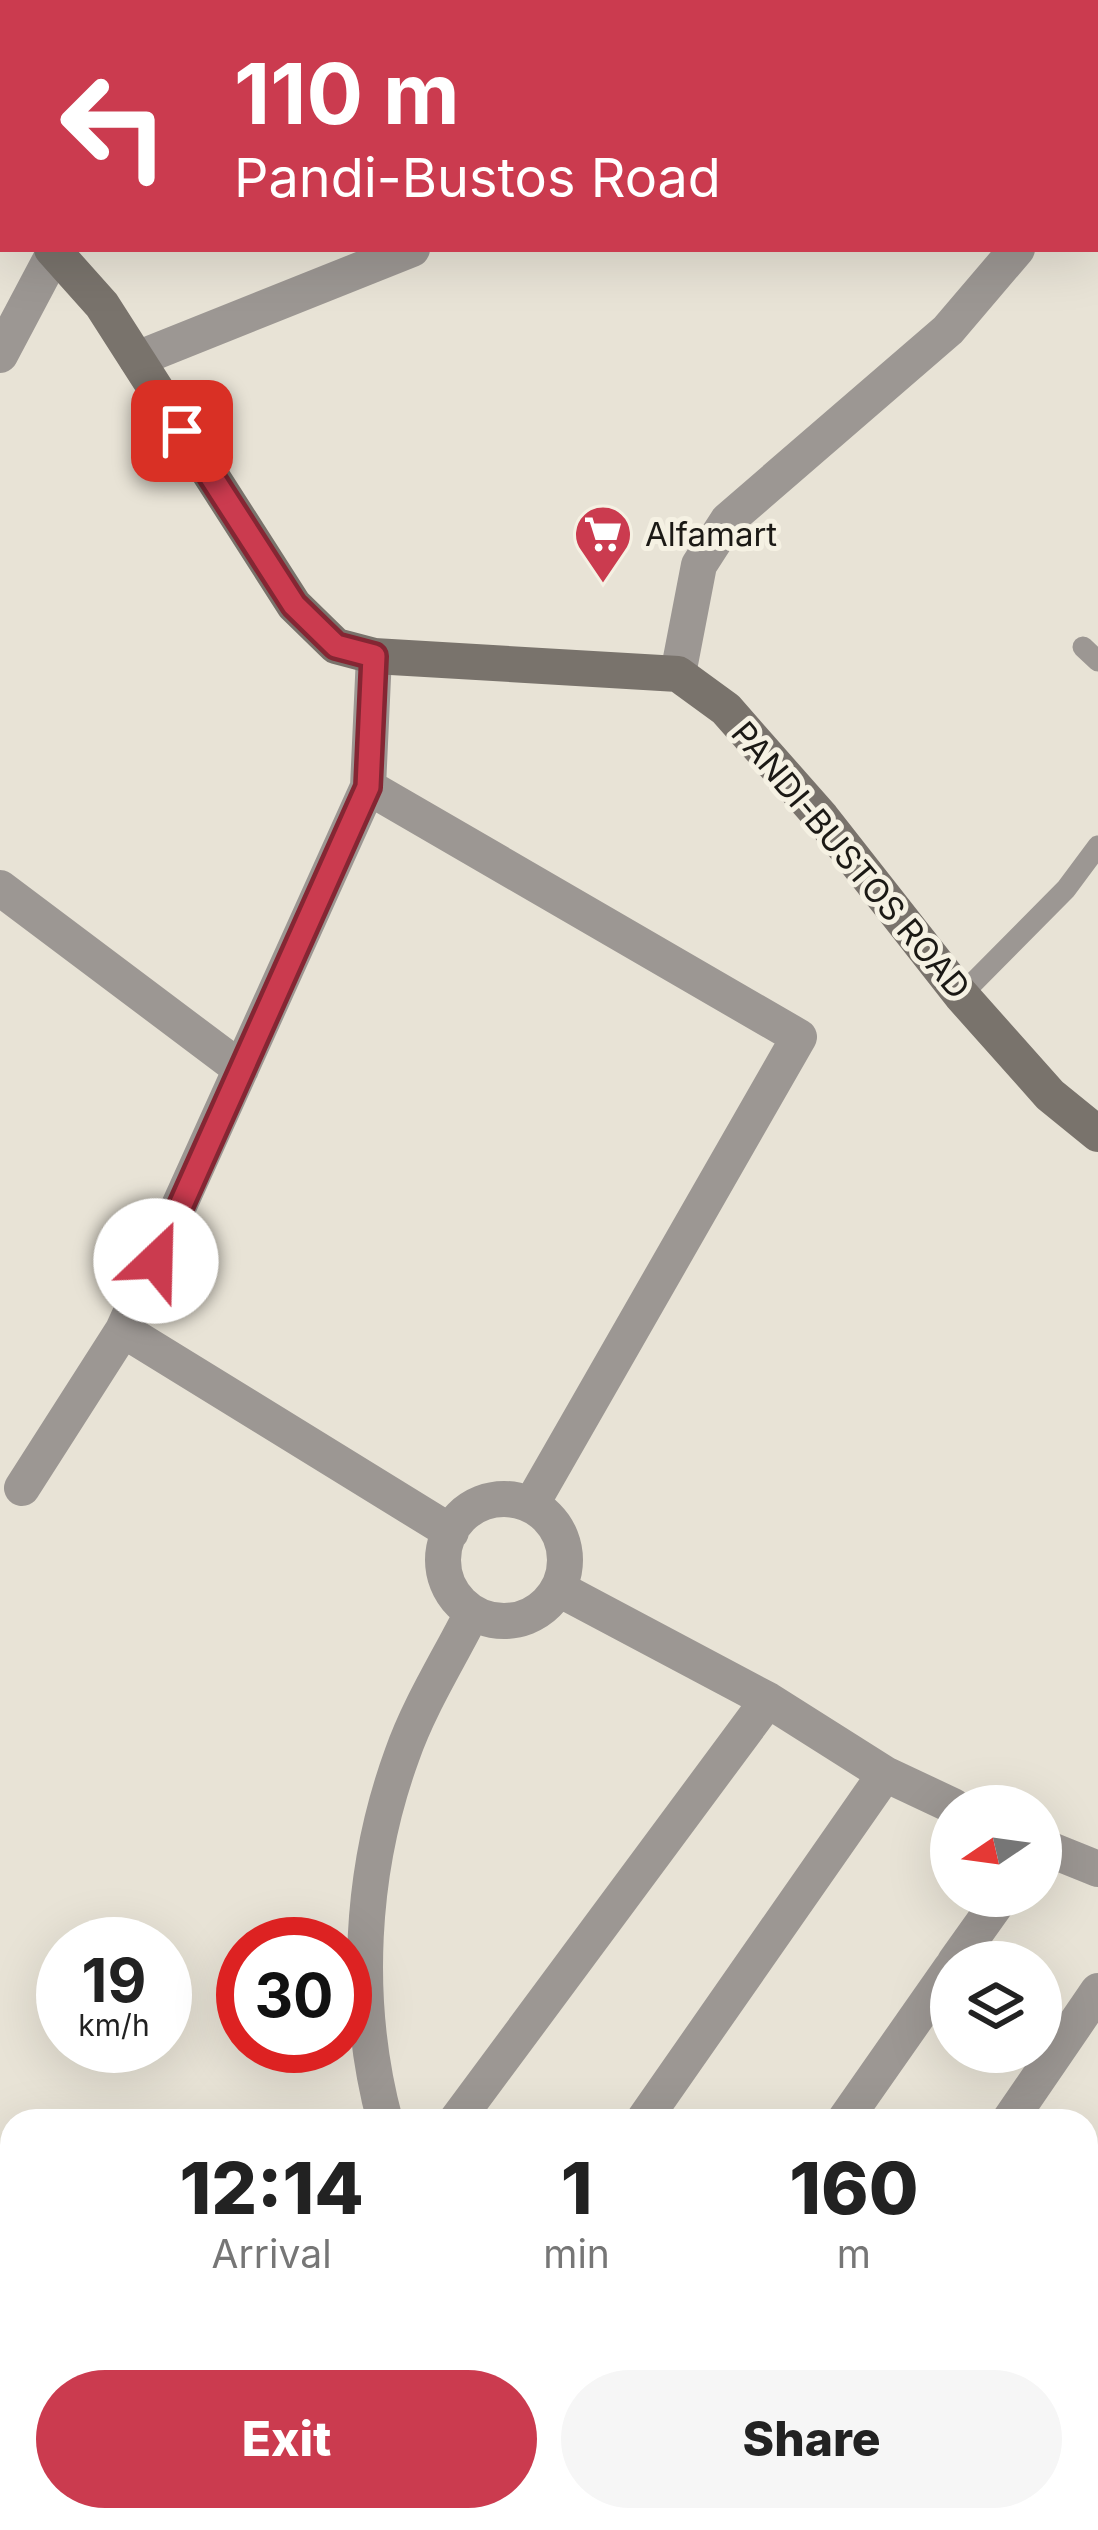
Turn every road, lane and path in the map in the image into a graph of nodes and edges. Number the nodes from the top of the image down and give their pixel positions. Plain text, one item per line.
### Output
1 (53, 252) edge
2 (56, 252) edge
3 (404, 252) edge
4 (1013, 252) edge
5 (0, 355) edge
6 (137, 359) junction
7 (374, 656) junction
8 (677, 674) junction
9 (368, 787) junction
10 (1098, 846) edge
11 (0, 888) edge
12 (962, 995) junction
13 (242, 1069) junction
14 (1098, 1134) edge
15 (123, 1330) junction
16 (22, 1488) dead end
17 (531, 1504) junction
18 (451, 1532) junction
19 (559, 1589) junction
20 (472, 1612) junction
21 (768, 1700) junction
22 (885, 1774) junction
23 (930, 1795) edge
24 (1062, 1854) edge
25 (1098, 1868) edge
26 (1098, 1991) edge
27 (930, 1998) edge
28 (383, 2109) edge
29 (465, 2109) edge
30 (651, 2109) edge
31 (852, 2109) edge
32 (1017, 2109) edge

1 - 5 street
2 - 6 street
3 - 6 street
4 - 8 street
6 - 7 street
7 - 8 street
7 - 9 street
8 - 12 street, PANDI-BUSTOS ROAD
9 - 13 street
9 - 17 street
10 - 12 lane
11 - 13 street
12 - 14 street, PANDI-BUSTOS ROAD
13 - 15 street
15 - 16 street
15 - 18 street
17 - 18 street
17 - 19 street
18 - 20 street
19 - 20 street
19 - 21 street
20 - 28 street
21 - 22 street
21 - 29 street
22 - 23 street
22 - 30 street
24 - 25 street
26 - 32 street
27 - 31 street

